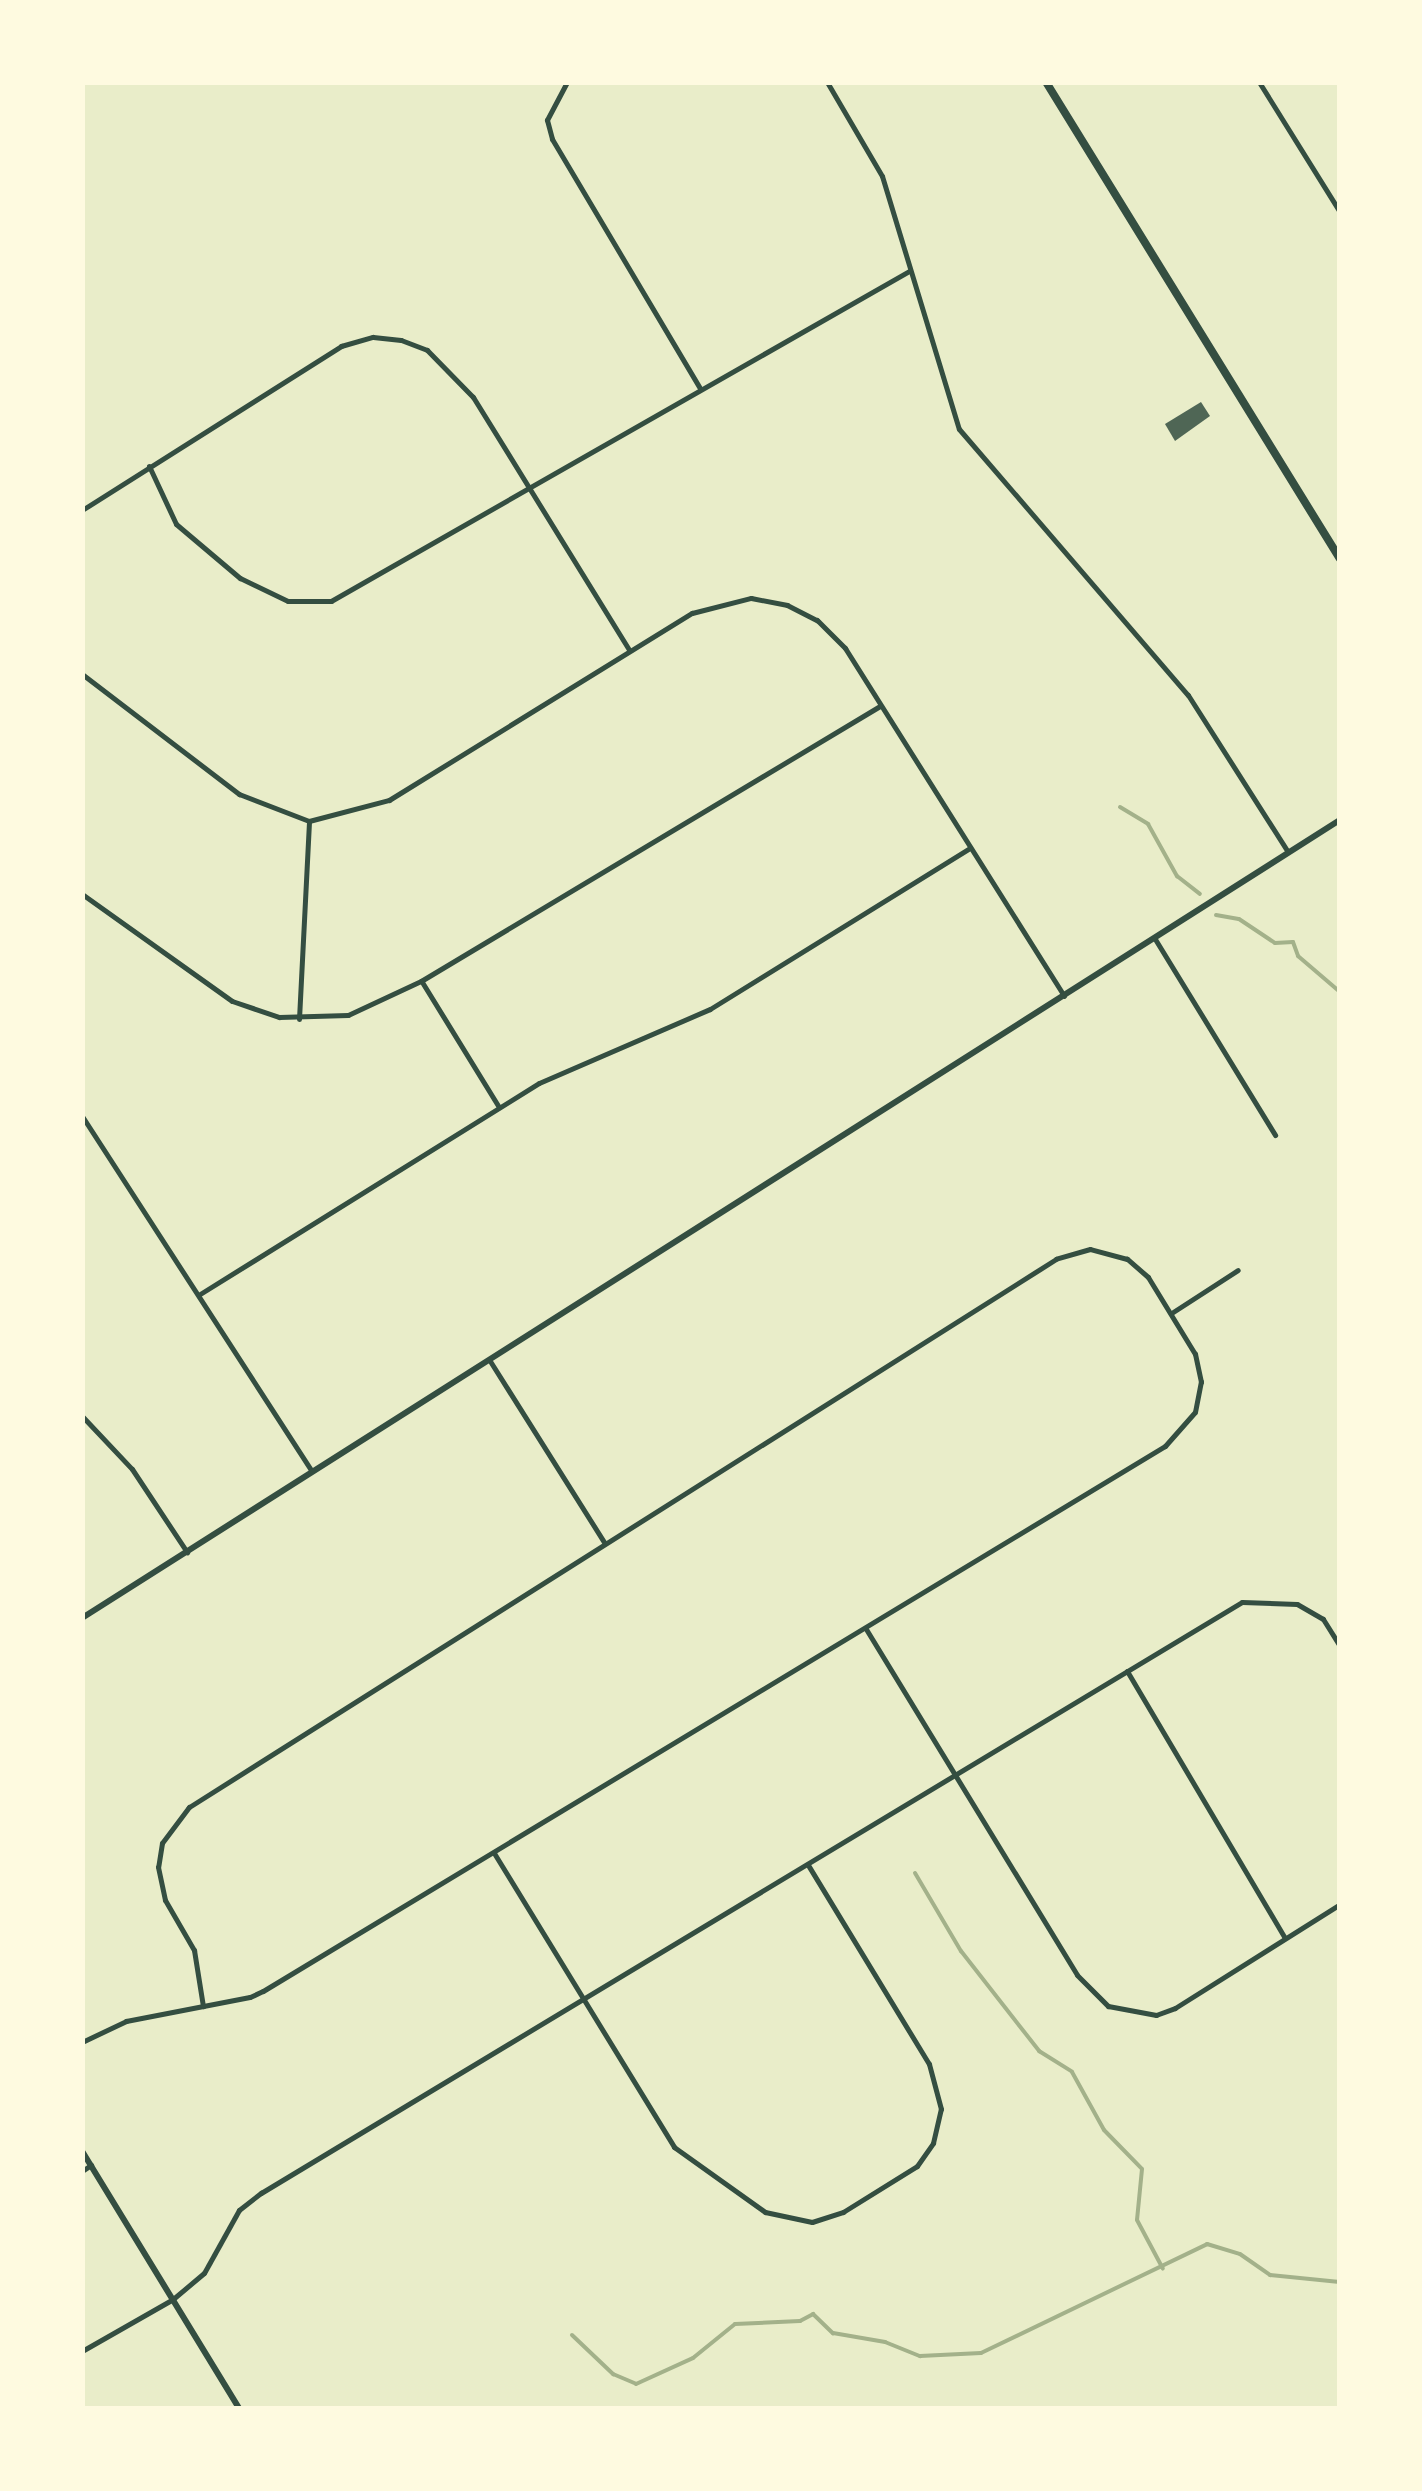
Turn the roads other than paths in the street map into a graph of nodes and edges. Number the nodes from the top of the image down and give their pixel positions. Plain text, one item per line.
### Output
1 (566, 82) edge
2 (1046, 82) edge
3 (1259, 82) edge
4 (830, 84) edge
5 (1340, 212) edge
6 (908, 271) junction
7 (700, 388) junction
8 (148, 466) junction
9 (530, 492) junction
10 (82, 510) edge
11 (1340, 559) edge
12 (630, 650) junction
13 (82, 674) edge
14 (880, 706) junction
15 (1340, 820) edge
16 (309, 821) junction
17 (970, 848) junction
18 (1288, 852) junction
19 (82, 894) edge
20 (1155, 939) junction
21 (421, 981) junction
22 (1064, 996) junction
23 (299, 1019) junction
24 (499, 1107) junction
25 (82, 1116) edge
26 (1275, 1135) dead end
27 (1238, 1270) dead end
28 (200, 1294) junction
29 (1173, 1312) junction
30 (490, 1360) junction
31 (82, 1416) edge
32 (314, 1474) junction
33 (604, 1542) junction
34 (187, 1552) junction
35 (82, 1618) edge
36 (866, 1629) junction
37 (1340, 1646) edge
38 (1127, 1672) junction
39 (954, 1774) junction
40 (494, 1853) junction
41 (808, 1865) junction
42 (1340, 1904) edge
43 (1284, 1937) junction
44 (580, 1999) junction
45 (204, 2006) junction
46 (82, 2042) edge
47 (82, 2151) edge
48 (91, 2165) junction
49 (82, 2170) edge
50 (173, 2299) junction
51 (82, 2351) edge
52 (239, 2408) edge

1 - 7 street
2 - 11 main road
3 - 5 street
4 - 6 street
6 - 7 street
6 - 18 street
7 - 9 street
8 - 9 street
8 - 9 street
8 - 10 street
9 - 12 street
12 - 14 street
12 - 16 street
13 - 16 street
14 - 17 street
14 - 21 street
15 - 18 street
16 - 23 street
17 - 22 street
17 - 24 street
18 - 20 street
19 - 23 street
20 - 22 street
20 - 26 street
21 - 23 street
21 - 24 street
22 - 30 street
24 - 28 street
25 - 28 street
27 - 29 street
28 - 32 street
29 - 33 street
29 - 36 street
30 - 32 street
30 - 33 street
31 - 34 street
32 - 34 street
33 - 45 street
34 - 35 street
36 - 39 street
36 - 40 street
37 - 38 street
38 - 39 street
38 - 43 street
39 - 41 street
39 - 43 street
40 - 44 street
40 - 45 street
41 - 44 street
41 - 44 street
42 - 43 street
44 - 50 street
45 - 46 street
47 - 48 street
48 - 49 street
48 - 50 street
50 - 51 street
50 - 52 street

